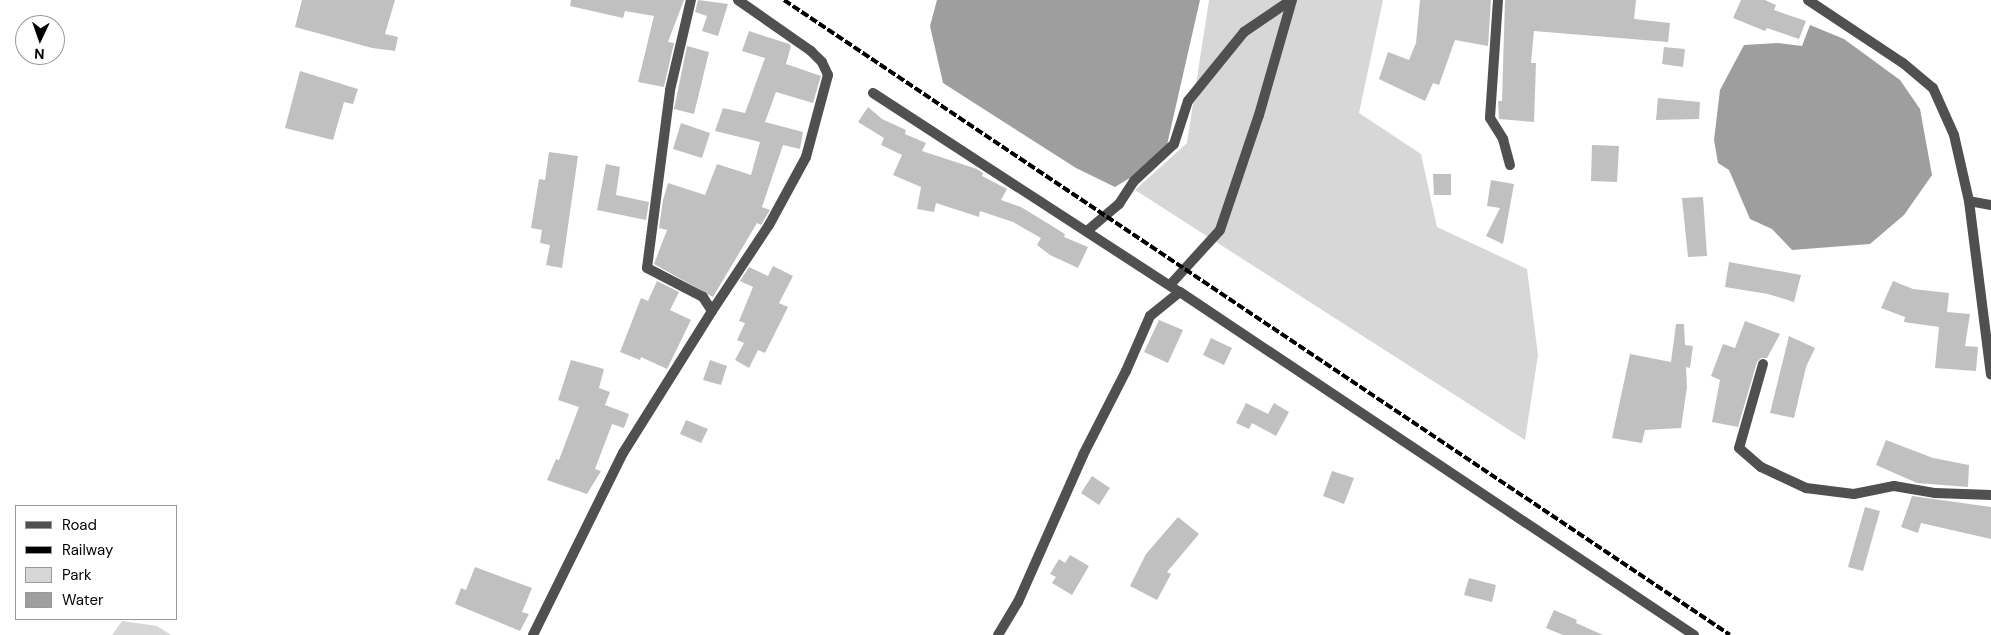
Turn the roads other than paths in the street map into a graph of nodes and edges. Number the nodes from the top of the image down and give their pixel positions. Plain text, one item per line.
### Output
1 (691, 0) edge
2 (738, 0) edge
3 (1292, 0) edge
4 (1498, 0) edge
5 (1808, 0) edge
6 (873, 93) dead end
7 (1510, 165) dead end
8 (1969, 201) junction
9 (1991, 205) edge
10 (1087, 231) junction
11 (1170, 285) junction
12 (1180, 292) junction
13 (712, 311) junction
14 (1763, 364) dead end
15 (1991, 376) edge
16 (1991, 495) edge
17 (533, 635) edge
18 (998, 635) edge
19 (1694, 635) edge

1 - 13 street
2 - 13 street
3 - 10 street
3 - 11 street
4 - 7 street
5 - 8 street
6 - 10 street
8 - 9 street
8 - 15 street
10 - 11 street
11 - 12 street
12 - 18 street
12 - 19 street
13 - 17 street
14 - 16 street

